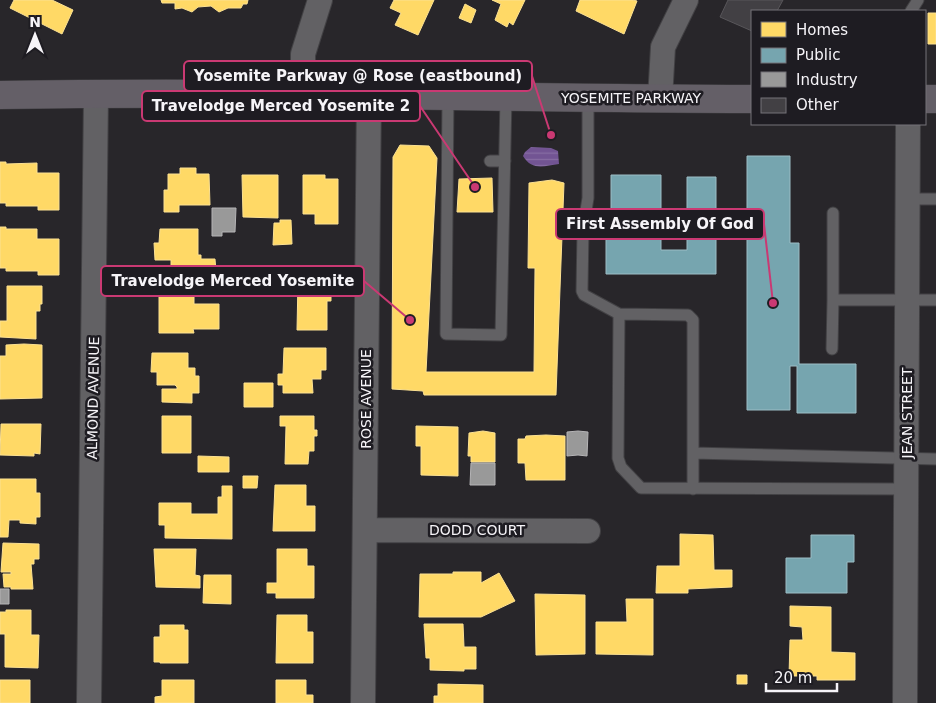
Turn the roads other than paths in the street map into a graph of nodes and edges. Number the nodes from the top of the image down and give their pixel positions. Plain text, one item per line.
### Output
1 (320, 0) edge
2 (686, 0) edge
3 (96, 94) junction
4 (303, 94) junction
5 (369, 94) junction
6 (0, 95) edge
7 (448, 96) junction
8 (506, 97) junction
9 (588, 98) junction
10 (660, 99) junction
11 (751, 99) edge
12 (908, 125) edge
13 (490, 161) dead end
14 (505, 161) junction
15 (908, 199) junction
16 (936, 199) edge
17 (833, 213) dead end
18 (833, 300) junction
19 (936, 300) edge
20 (908, 301) junction
21 (619, 314) junction
22 (832, 349) dead end
23 (693, 453) junction
24 (936, 459) edge
25 (907, 460) junction
26 (693, 489) junction
27 (906, 489) junction
28 (365, 530) junction
29 (588, 531) dead end
30 (89, 703) edge
31 (363, 703) edge
32 (905, 703) edge

1 - 4 street
2 - 10 street
3 - 4 main road, YOSEMITE PARKWAY
3 - 6 main road, YOSEMITE PARKWAY
3 - 30 street, ALMOND AVENUE
4 - 5 main road, YOSEMITE PARKWAY
5 - 7 main road, YOSEMITE PARKWAY
5 - 28 street, ROSE AVENUE
7 - 8 main road, YOSEMITE PARKWAY
7 - 14 lane
8 - 9 main road, YOSEMITE PARKWAY
8 - 14 lane
9 - 10 main road, YOSEMITE PARKWAY
9 - 21 lane
10 - 11 main road, YOSEMITE PARKWAY
12 - 15 street, JEAN STREET
13 - 14 lane
15 - 16 lane
15 - 20 street, JEAN STREET
17 - 18 lane
18 - 20 lane
18 - 22 lane
19 - 20 lane
20 - 25 street, JEAN STREET
21 - 23 lane
21 - 26 lane
23 - 25 lane
23 - 26 lane
24 - 25 lane
25 - 27 street, JEAN STREET
26 - 27 lane
27 - 32 street, JEAN STREET
28 - 29 street, DODD COURT
28 - 31 street, ROSE AVENUE

